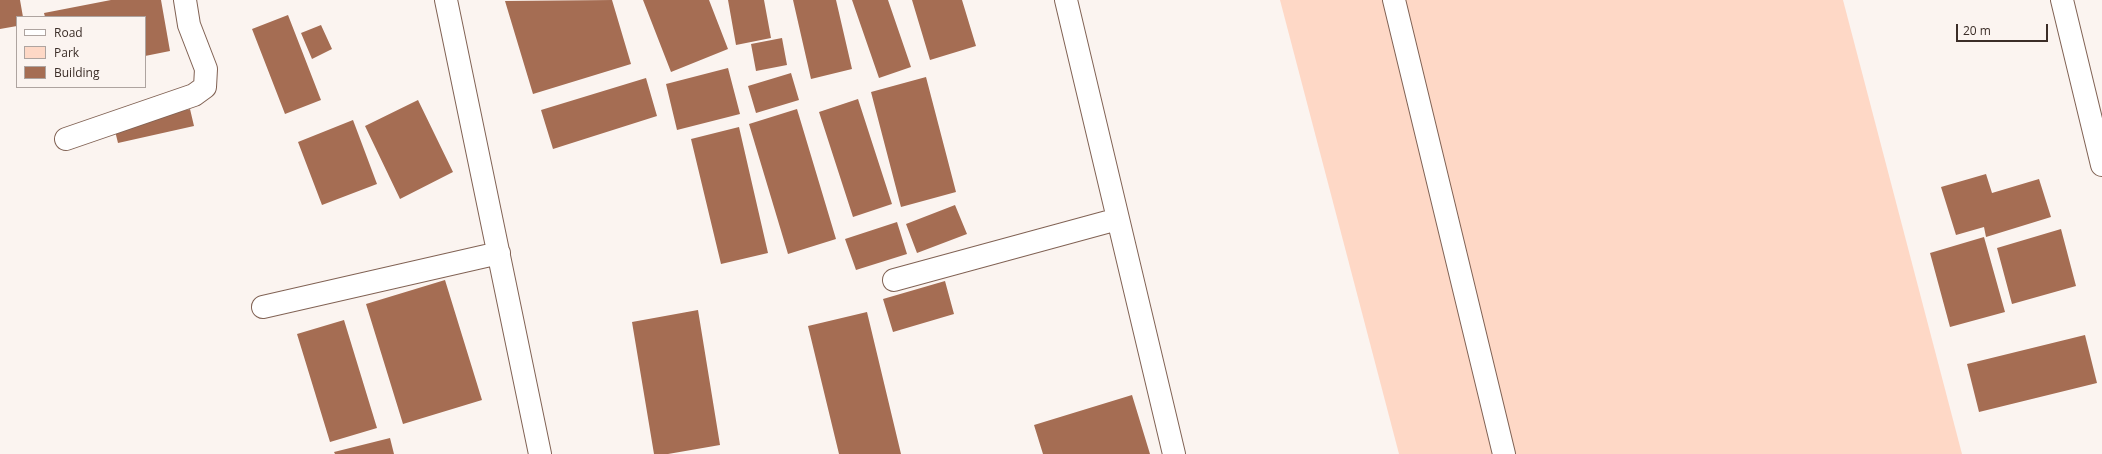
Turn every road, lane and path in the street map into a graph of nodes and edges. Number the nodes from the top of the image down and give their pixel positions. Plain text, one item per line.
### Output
1 (185, 0) edge
2 (446, 0) edge
3 (1066, 0) edge
4 (1394, 0) edge
5 (2062, 0) edge
6 (66, 139) dead end
7 (2102, 165) edge
8 (1118, 219) junction
9 (499, 253) junction
10 (894, 280) dead end
11 (263, 307) dead end
12 (540, 454) edge
13 (1174, 454) edge
14 (1504, 454) edge

1 - 6 street
2 - 9 street
3 - 8 street
4 - 14 street
5 - 7 street
8 - 10 street
8 - 13 street
9 - 11 street
9 - 12 street

